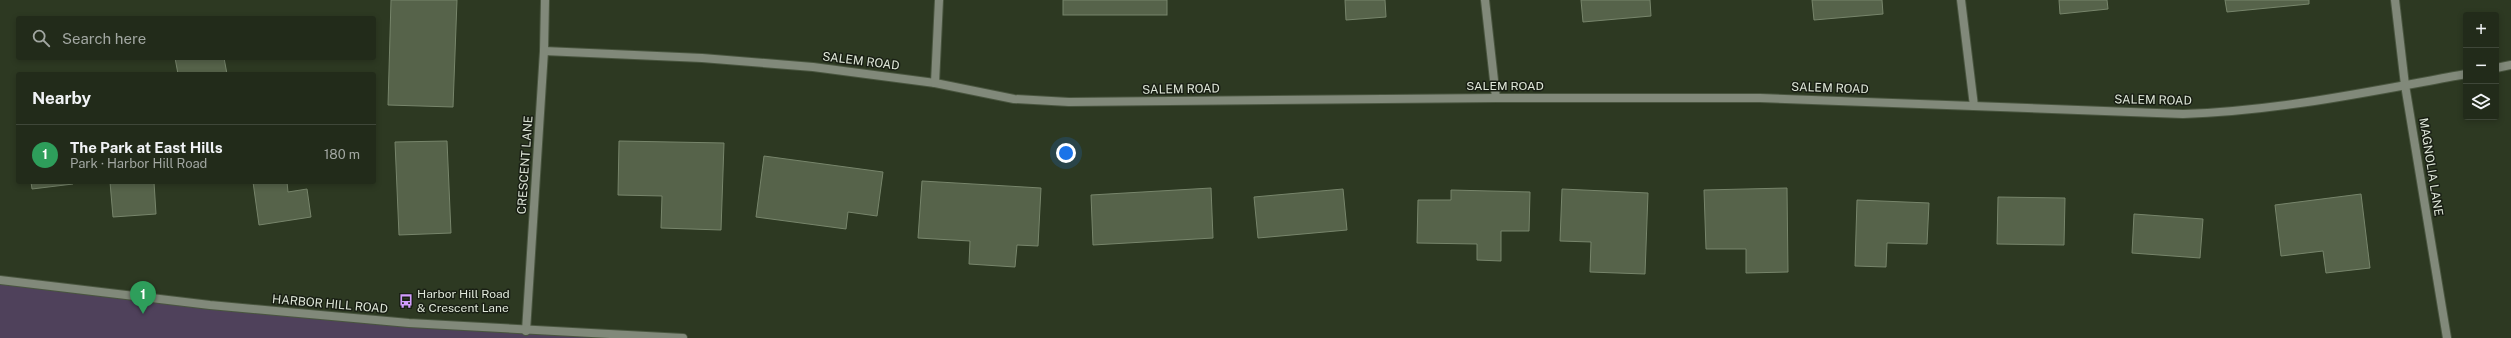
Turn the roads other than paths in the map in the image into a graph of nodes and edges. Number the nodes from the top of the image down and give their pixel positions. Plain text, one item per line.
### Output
1 (545, 0) edge
2 (940, 0) edge
3 (1486, 0) edge
4 (1961, 0) edge
5 (2395, 0) edge
6 (544, 51) junction
7 (2511, 65) edge
8 (2499, 67) edge
9 (2463, 75) edge
10 (935, 83) junction
11 (2405, 85) junction
12 (1496, 98) junction
13 (1974, 106) junction
14 (0, 280) edge
15 (526, 331) junction
16 (683, 338) edge
17 (2447, 338) edge

1 - 6 street, CRESCENT LANE
2 - 10 street
3 - 12 street
4 - 13 street
5 - 11 street, MAGNOLIA LANE
6 - 10 street, SALEM ROAD
6 - 15 street, CRESCENT LANE
7 - 8 street
9 - 11 street, SALEM ROAD
10 - 12 street, SALEM ROAD
11 - 13 street, SALEM ROAD
11 - 17 street, MAGNOLIA LANE
12 - 13 street, SALEM ROAD
14 - 15 street, HARBOR HILL ROAD
15 - 16 street, HARBOR HILL ROAD

